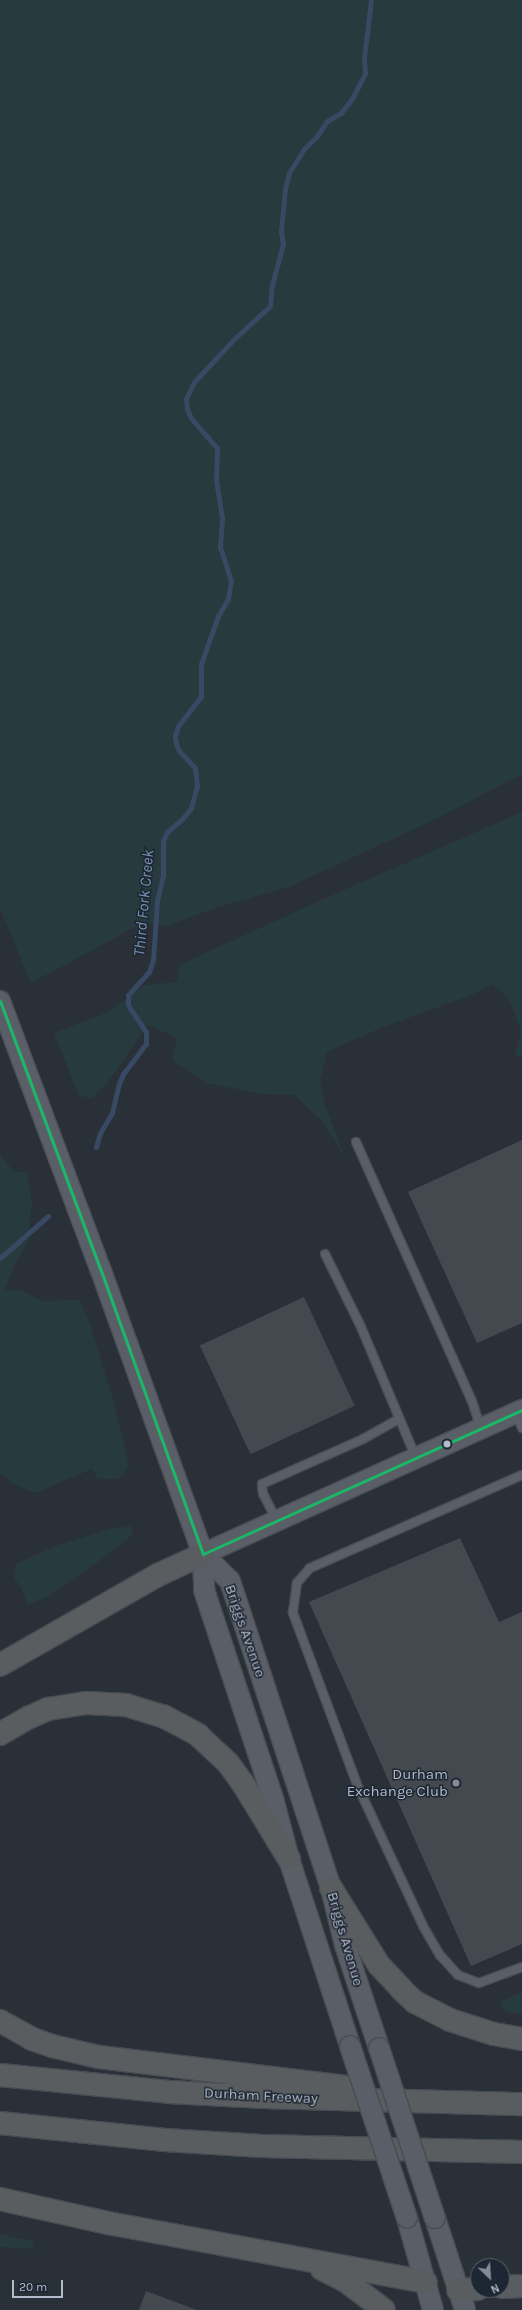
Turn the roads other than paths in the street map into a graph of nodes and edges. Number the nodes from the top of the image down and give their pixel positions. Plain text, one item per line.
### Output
1 (0, 1001) edge
2 (356, 1142) dead end
3 (325, 1254) dead end
4 (520, 1417) edge
5 (399, 1419) junction
6 (481, 1428) junction
7 (416, 1458) junction
8 (522, 1475) edge
9 (277, 1521) junction
10 (203, 1554) junction
11 (0, 1665) edge
12 (0, 1734) edge
13 (289, 1859) junction
14 (331, 1888) junction
15 (522, 1967) edge
16 (0, 2021) edge
17 (522, 2039) edge
18 (0, 2075) edge
19 (474, 2103) junction
20 (522, 2104) edge
21 (0, 2124) edge
22 (522, 2152) edge
23 (0, 2199) edge
24 (297, 2258) junction
25 (426, 2282) junction
26 (522, 2286) edge
27 (510, 2287) edge
28 (467, 2296) edge
29 (384, 2310) edge
30 (433, 2310) edge

1 - 10 street
2 - 6 lane
3 - 5 lane
4 - 6 street
5 - 7 lane
5 - 9 lane
6 - 7 street
7 - 9 street
8 - 15 lane
9 - 10 street
10 - 11 highway
10 - 13 street, Briggs Avenue
10 - 14 street, Briggs Avenue
12 - 13 highway
13 - 25 street, Briggs Avenue, bridge
14 - 17 highway
14 - 28 street, Briggs Avenue, bridge
16 - 19 highway
18 - 19 highway, Durham Freeway
19 - 20 highway, Durham Freeway
21 - 22 highway
23 - 24 highway
24 - 25 highway
24 - 29 highway
25 - 28 street
25 - 30 street, Briggs Avenue
26 - 27 highway

